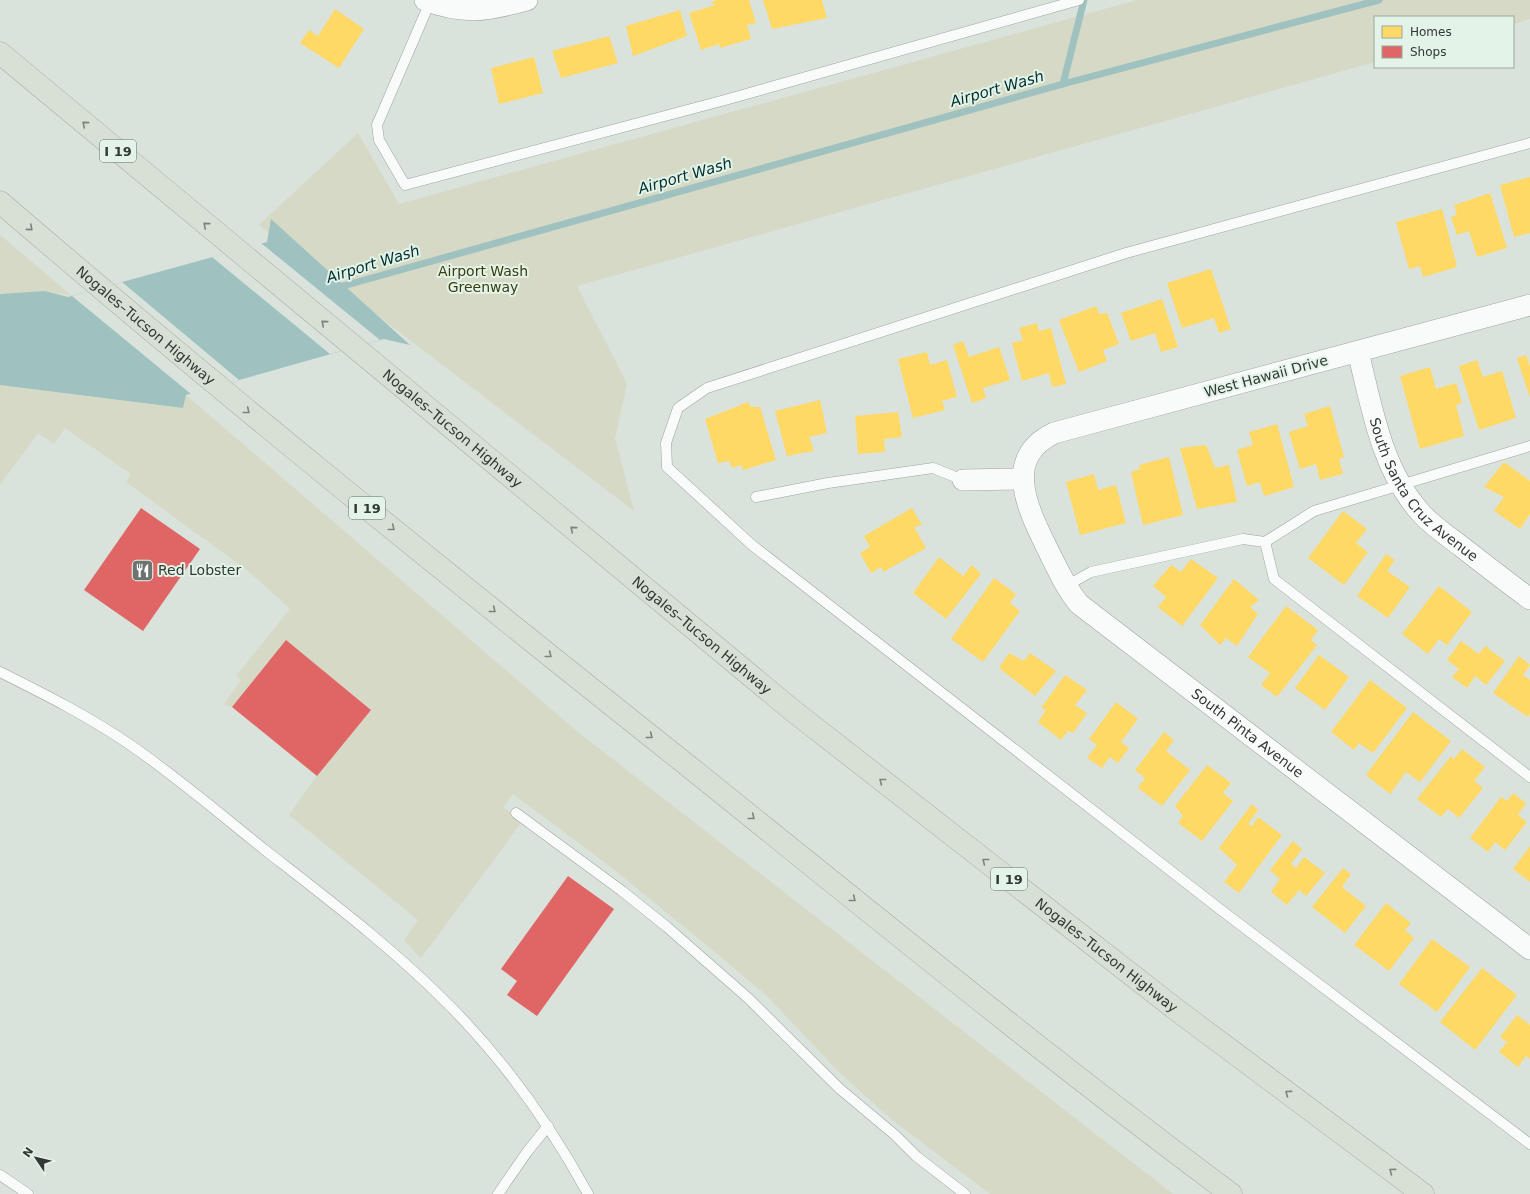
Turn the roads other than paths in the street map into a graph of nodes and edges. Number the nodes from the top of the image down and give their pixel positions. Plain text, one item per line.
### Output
1 (527, 0) edge
2 (1079, 0) edge
3 (427, 1) edge
4 (500, 4) edge
5 (0, 53) edge
6 (1530, 143) edge
7 (0, 202) edge
8 (1530, 305) edge
9 (1358, 352) junction
10 (1530, 446) edge
11 (1023, 476) junction
12 (964, 480) joint
13 (1401, 485) junction
14 (756, 497) dead end
15 (1265, 542) junction
16 (1066, 586) junction
17 (1530, 599) edge
18 (0, 672) edge
19 (1530, 777) edge
20 (516, 813) dead end
21 (1530, 949) edge
22 (548, 1126) junction
23 (1530, 1144) edge
24 (0, 1175) edge
25 (28, 1194) edge
26 (498, 1194) edge
27 (588, 1194) edge
28 (965, 1194) edge
29 (1231, 1194) edge
30 (1423, 1194) edge

1 - 4 street
2 - 3 lane
3 - 4 street
30 -> 5 highway, Nogales–Tucson Highway / I 19
6 - 23 lane
7 -> 29 highway, Nogales–Tucson Highway / I 19
8 - 9 street, West Hawaii Drive
9 - 11 street, West Hawaii Drive
9 - 13 street, South Santa Cruz Avenue
10 - 13 lane
11 - 12 street
11 - 16 street, South Pinta Avenue
12 - 14 lane
13 - 15 lane
13 - 17 street, South Santa Cruz Avenue
15 - 16 lane
15 - 19 lane
16 - 21 street, South Pinta Avenue
18 - 22 lane
20 - 28 lane
22 - 26 lane
22 - 27 lane
24 - 25 lane

